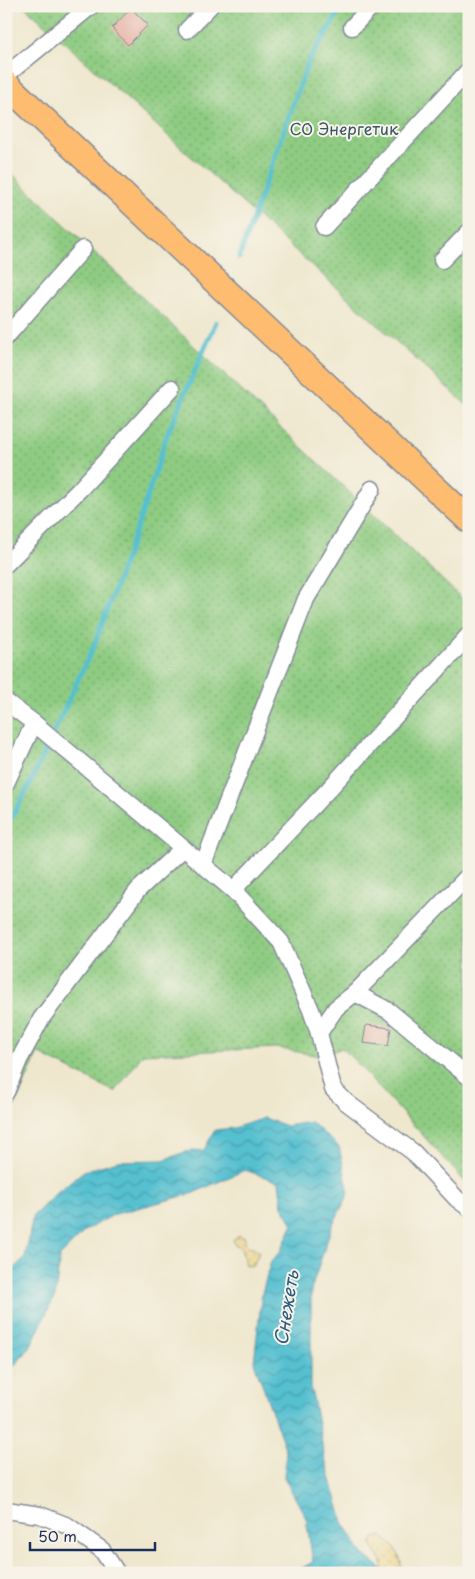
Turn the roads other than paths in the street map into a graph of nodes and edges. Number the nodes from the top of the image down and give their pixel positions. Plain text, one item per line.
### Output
1 (91, 6) edge
2 (210, 6) edge
3 (372, 6) edge
4 (352, 27) dead end
5 (187, 30) dead end
6 (469, 70) edge
7 (6, 75) edge
8 (6, 84) edge
9 (324, 227) dead end
10 (469, 232) edge
11 (83, 249) dead end
12 (442, 260) dead end
13 (6, 337) edge
14 (172, 388) dead end
15 (372, 489) dead end
16 (469, 520) edge
17 (6, 564) edge
18 (469, 635) edge
19 (6, 702) edge
20 (34, 723) junction
21 (6, 783) edge
22 (183, 848) junction
23 (203, 865) junction
24 (469, 875) edge
25 (233, 890) junction
26 (356, 994) junction
27 (319, 1033) junction
28 (469, 1077) edge
29 (6, 1092) edge
30 (469, 1208) edge
31 (6, 1510) edge
32 (117, 1573) edge

1 - 7 street
2 - 5 street
3 - 4 street
6 - 9 street
8 - 16 main road
10 - 12 street
11 - 13 street
14 - 17 street
15 - 23 street
18 - 25 street
19 - 20 street
20 - 21 street
20 - 22 street
22 - 23 street
22 - 29 street
23 - 25 street
24 - 26 street
25 - 27 street
26 - 27 street
26 - 28 street
27 - 30 street
31 - 32 street

